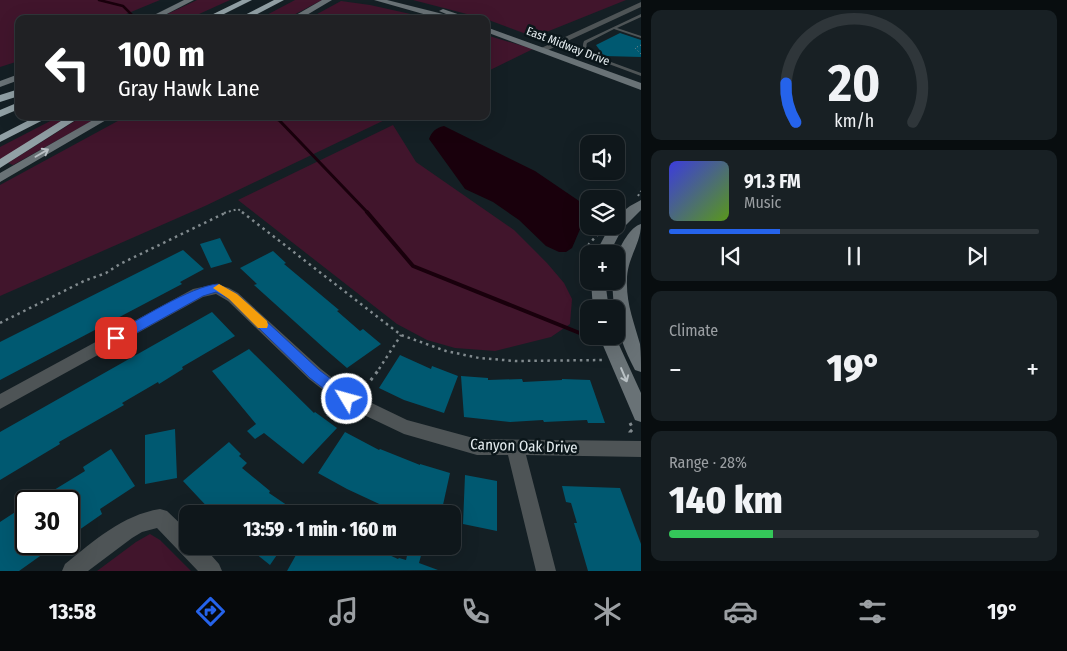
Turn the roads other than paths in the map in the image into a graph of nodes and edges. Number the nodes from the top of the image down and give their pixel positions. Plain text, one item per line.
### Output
1 (190, 0) edge
2 (248, 0) edge
3 (280, 0) edge
4 (328, 0) edge
5 (378, 0) edge
6 (397, 0) edge
7 (641, 4) edge
8 (262, 8) junction
9 (158, 15) edge
10 (216, 15) edge
11 (249, 15) edge
12 (254, 15) edge
13 (300, 15) edge
14 (436, 15) edge
15 (453, 15) edge
16 (641, 15) edge
17 (490, 27) edge
18 (614, 28) junction
19 (490, 30) edge
20 (641, 37) edge
21 (545, 48) junction
22 (641, 75) edge
23 (15, 78) edge
24 (641, 82) edge
25 (0, 84) edge
26 (641, 87) edge
27 (15, 93) edge
28 (0, 99) edge
29 (15, 107) edge
30 (0, 114) edge
31 (38, 120) edge
32 (71, 120) edge
33 (101, 120) edge
34 (0, 139) edge
35 (0, 164) edge
36 (0, 178) edge
37 (641, 204) edge
38 (641, 228) edge
39 (606, 245) edge
40 (610, 345) edge
41 (641, 365) edge
42 (0, 402) edge
43 (635, 418) edge
44 (635, 445) edge
45 (515, 448) junction
46 (179, 537) edge
47 (197, 555) edge
48 (72, 571) edge
49 (212, 571) edge
50 (546, 571) edge

1 - 9 main road
2 - 10 highway
3 - 8 highway
4 - 13 main road
5 - 14 main road
6 - 15 main road
7 - 21 street
8 - 11 highway
8 - 12 highway
16 - 18 lane
17 - 21 main road, East Midway Drive
18 - 20 lane
18 - 22 lane
19 - 21 main road, East Midway Drive
21 - 24 main road, East Midway Drive
21 - 26 main road, East Midway Drive
23 - 25 main road
27 - 28 highway
29 - 30 highway
31 - 34 highway
32 - 35 highway
36 -> 33 main road
37 - 39 main road
38 - 41 main road
40 -> 43 main road
42 - 45 street, Canyon Oak Drive
44 - 45 street, Canyon Oak Drive
45 - 50 street
46 - 48 street
47 - 49 street

